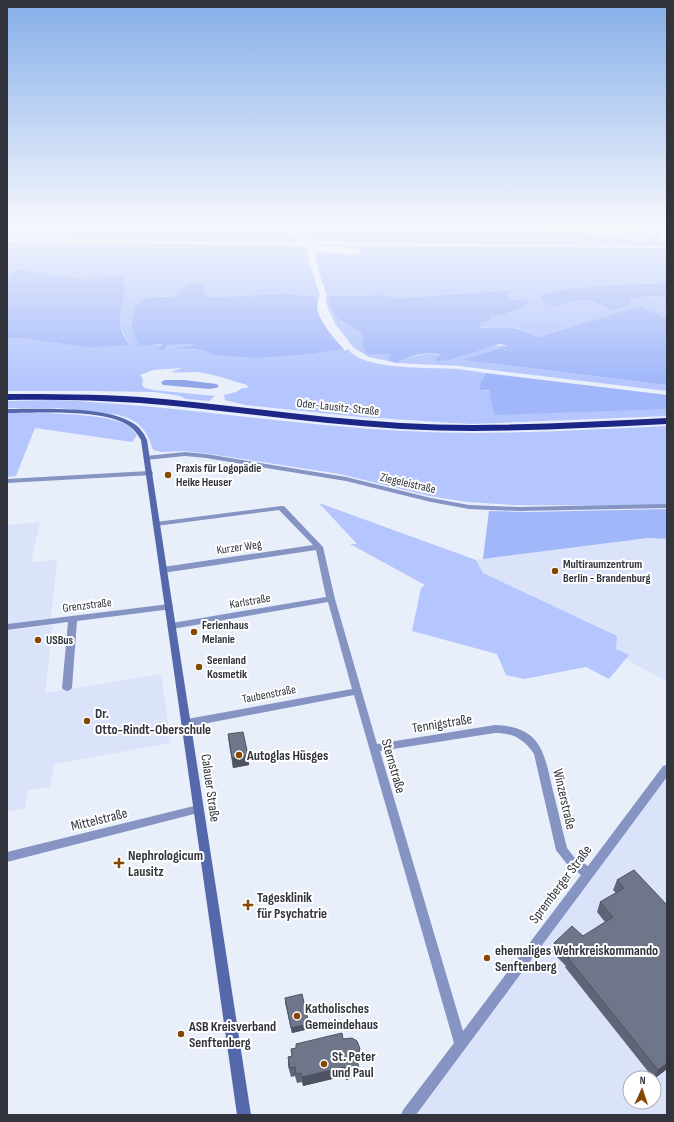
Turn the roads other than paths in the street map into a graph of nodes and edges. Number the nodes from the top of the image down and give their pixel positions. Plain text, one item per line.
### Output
1 (7, 397) edge
2 (7, 411) edge
3 (667, 421) edge
4 (146, 458) junction
5 (148, 473) junction
6 (7, 481) edge
7 (667, 506) edge
8 (156, 524) junction
9 (319, 547) junction
10 (163, 570) junction
11 (331, 599) junction
12 (169, 607) junction
13 (73, 619) junction
14 (172, 626) junction
15 (7, 627) edge
16 (67, 688) dead end
17 (357, 691) junction
18 (187, 723) junction
19 (514, 732) joint
20 (374, 748) junction
21 (667, 769) edge
22 (198, 809) junction
23 (7, 857) edge
24 (588, 873) junction
25 (461, 1045) junction
26 (244, 1115) edge
27 (408, 1115) edge

1 - 3 highway, Oder-Lausitz-Straße
2 - 4 street, Calauer Straße
4 - 5 street, Calauer Straße
4 - 7 street, Ziegeleistraße
5 - 6 street
5 - 8 street, Calauer Straße
8 - 9 street
8 - 10 street, Calauer Straße
9 - 10 street, Kurzer Weg
9 - 11 street, Sternstraße
10 - 12 street, Calauer Straße
11 - 14 street, Karlstraße
11 - 17 street, Sternstraße
12 - 13 street, Grenzstraße
12 - 14 street, Calauer Straße
13 - 15 street, Grenzstraße
13 - 16 street
14 - 18 street, Calauer Straße
17 - 18 street, Taubenstraße
17 - 20 street, Sternstraße
18 - 22 street, Calauer Straße
19 - 20 street, Tennigstraße
19 - 24 street, Winzerstraße
20 - 25 street, Sternstraße
21 - 24 street, Spremberger Straße
22 - 23 street, Mittelstraße
22 - 26 street, Calauer Straße
24 - 25 street, Spremberger Straße
25 - 27 street, Spremberger Straße

